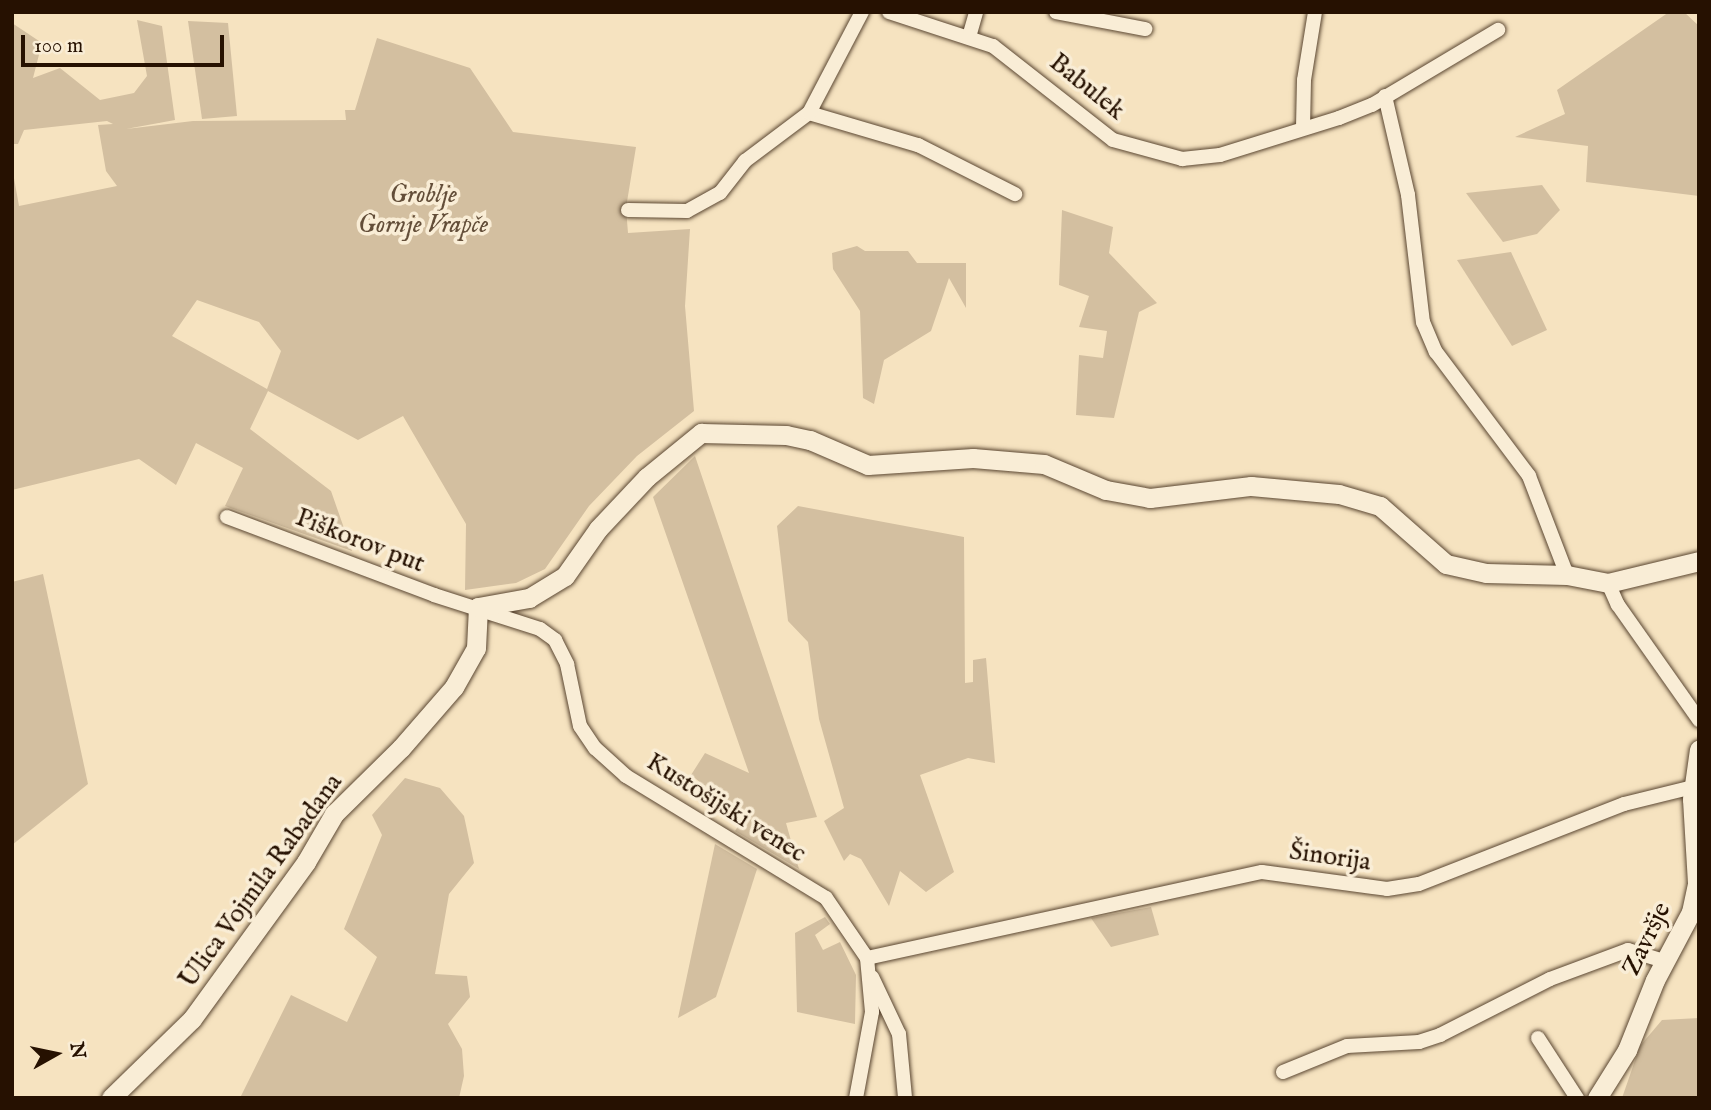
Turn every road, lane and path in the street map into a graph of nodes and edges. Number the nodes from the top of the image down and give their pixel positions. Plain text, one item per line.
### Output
1 (862, 12) edge
2 (888, 12) edge
3 (976, 12) edge
4 (1056, 12) edge
5 (1315, 12) edge
6 (1145, 29) dead end
7 (1498, 30) dead end
8 (969, 37) junction
9 (1385, 96) junction
10 (809, 113) junction
11 (1303, 128) junction
12 (1015, 194) dead end
13 (628, 211) dead end
14 (227, 517) dead end
15 (1699, 561) edge
16 (1567, 575) junction
17 (1608, 583) junction
18 (475, 610) junction
19 (1699, 720) edge
20 (1699, 749) edge
21 (1693, 787) junction
22 (867, 958) junction
23 (1664, 961) junction
24 (871, 976) junction
25 (1538, 1038) dead end
26 (1283, 1072) dead end
27 (111, 1098) edge
28 (856, 1098) edge
29 (905, 1098) edge
30 (1577, 1098) edge
31 (1597, 1098) edge

1 - 10 street
2 - 8 street, Babulek
3 - 8 street
4 - 6 street
5 - 11 street
7 - 9 street, Babulek
8 - 11 street, Babulek
9 - 11 street, Babulek
9 - 16 street
10 - 12 street
10 - 13 street
14 - 18 street, Piškorov put
15 - 17 street
16 - 17 street
16 - 18 street
17 - 19 street
18 - 22 street, Kustošijski venec
18 - 27 street, Ulica Vojmila Rabadana
20 - 21 street, Završje
21 - 22 street, Šinorija
21 - 23 street, Završje
22 - 24 street, Kustošijski venec
23 - 26 street
23 - 31 street, Završje
24 - 28 street, Kustošijski venec
24 - 29 street
25 - 30 street

